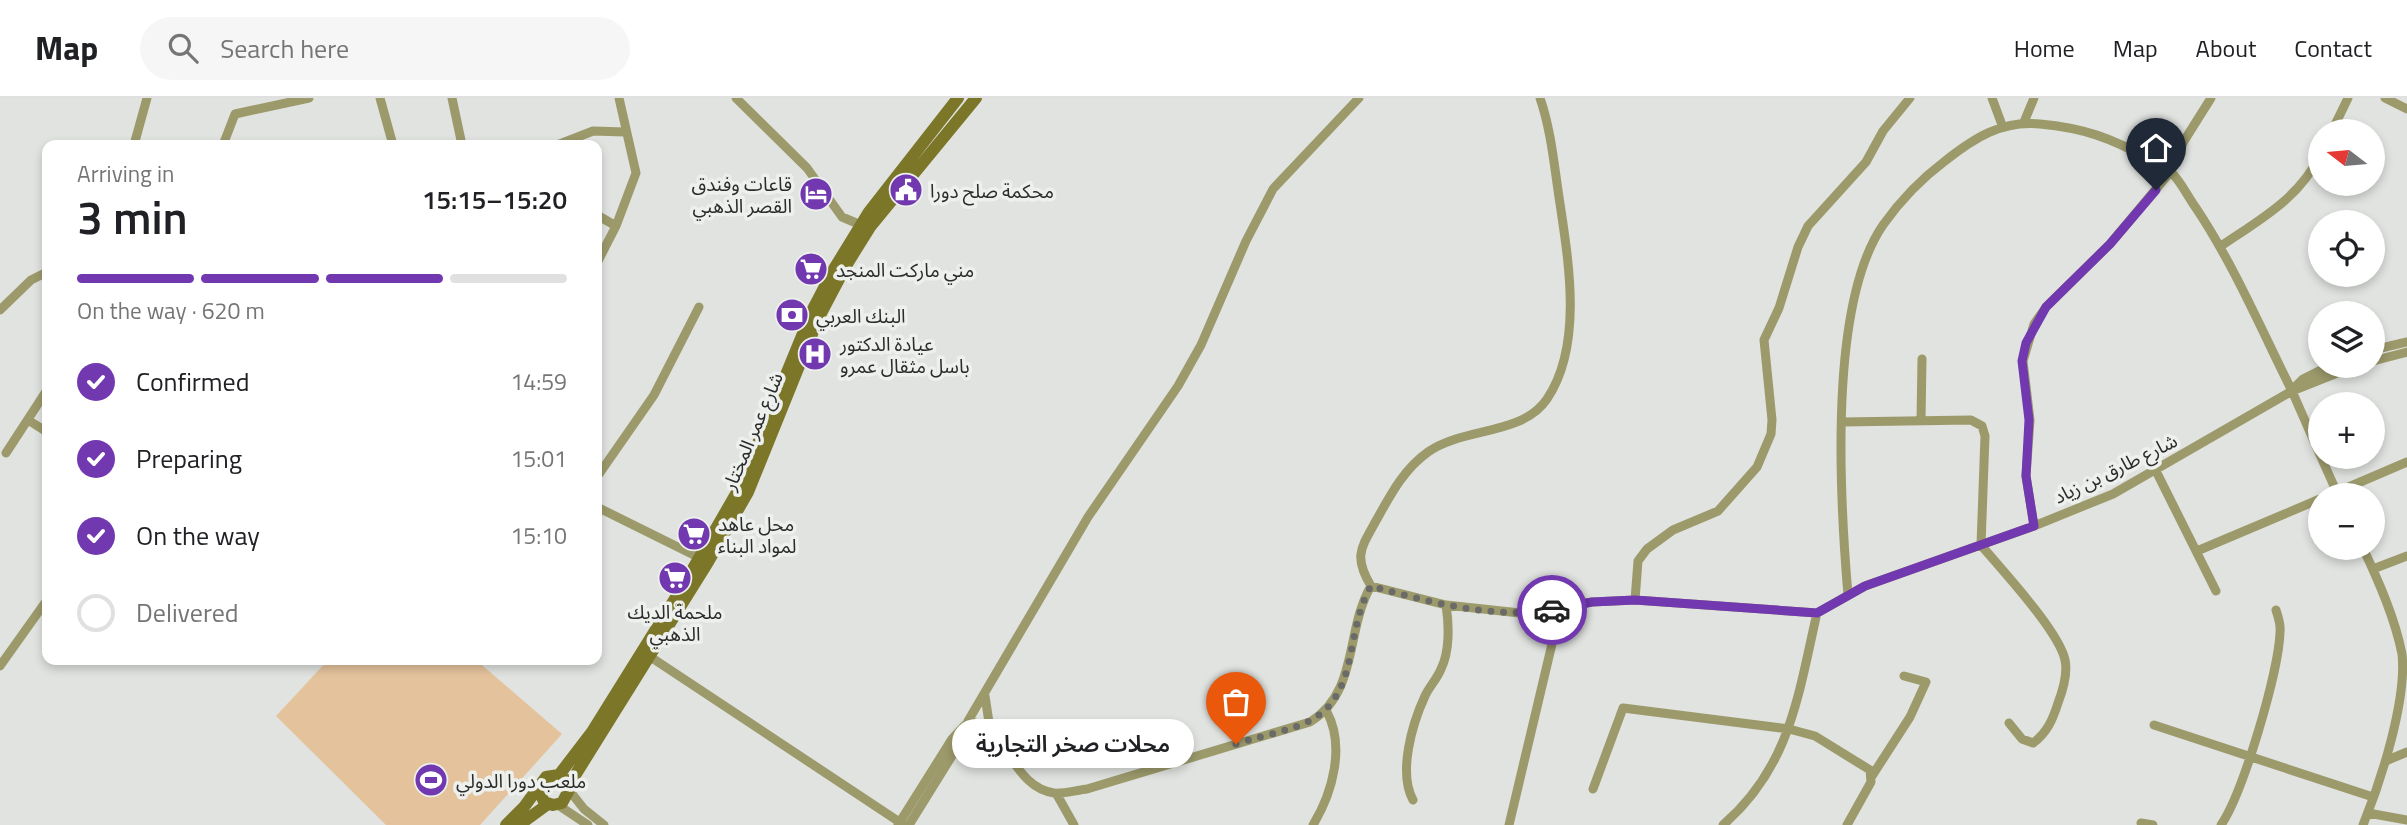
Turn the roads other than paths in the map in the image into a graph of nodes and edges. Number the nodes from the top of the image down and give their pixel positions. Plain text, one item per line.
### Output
1 (147, 98) edge
2 (309, 98) edge
3 (380, 98) edge
4 (452, 98) edge
5 (618, 98) edge
6 (736, 98) edge
7 (958, 98) edge
8 (976, 98) edge
9 (1359, 98) edge
10 (1540, 98) edge
11 (1910, 98) edge
12 (1992, 98) edge
13 (2034, 98) edge
14 (2211, 98) edge
15 (2348, 98) edge
16 (2385, 98) edge
17 (2407, 109) edge
18 (2338, 119) edge
19 (2024, 122) junction
20 (2002, 125) junction
21 (625, 132) junction
22 (135, 140) edge
23 (225, 140) edge
24 (392, 140) edge
25 (461, 140) edge
26 (570, 140) edge
27 (2171, 172) junction
28 (2308, 175) edge
29 (602, 218) edge
30 (861, 225) junction
31 (616, 226) junction
32 (2221, 246) junction
33 (602, 253) edge
34 (42, 274) edge
35 (699, 307) dead end
36 (0, 310) edge
37 (2407, 342) edge
38 (2385, 347) edge
39 (2407, 352) edge
40 (2385, 357) edge
41 (1922, 359) dead end
42 (2308, 376) edge
43 (2325, 378) edge
44 (2292, 391) junction
45 (42, 398) edge
46 (28, 420) junction
47 (1921, 421) junction
48 (1842, 422) junction
49 (2308, 427) edge
50 (42, 429) edge
51 (6, 453) dead end
52 (2407, 462) edge
53 (602, 470) edge
54 (2156, 471) junction
55 (2360, 483) edge
56 (2308, 504) edge
57 (602, 509) edge
58 (2034, 526) junction
59 (1981, 545) junction
60 (2197, 551) junction
61 (2407, 556) edge
62 (704, 560) junction
63 (2369, 560) edge
64 (2373, 569) junction
65 (1371, 586) junction
66 (2216, 591) dead end
67 (1848, 595) junction
68 (1635, 600) junction
69 (1446, 605) junction
70 (42, 606) edge
71 (2276, 610) dead end
72 (1550, 611) junction
73 (1817, 613) junction
74 (646, 654) junction
75 (2405, 654) edge
76 (3, 655) edge
77 (0, 666) edge
78 (1905, 676) dead end
79 (985, 692) junction
80 (1327, 712) junction
81 (968, 721) junction
82 (2009, 723) dead end
83 (2154, 725) dead end
84 (1789, 729) junction
85 (987, 733) junction
86 (960, 743) junction
87 (2407, 752) edge
88 (2249, 758) junction
89 (2388, 760) junction
90 (1872, 776) junction
91 (566, 784) junction
92 (538, 788) junction
93 (1593, 789) dead end
94 (1056, 793) junction
95 (2373, 797) junction
96 (1413, 800) dead end
97 (553, 805) junction
98 (2368, 813) junction
99 (2407, 820) edge
100 (2141, 823) dead end
101 (586, 824) edge
102 (903, 824) edge
103 (506, 825) edge
104 (519, 825) edge
105 (604, 825) edge
106 (1074, 825) edge
107 (1313, 825) edge
108 (1509, 825) edge
109 (1723, 825) edge
110 (1847, 825) edge
111 (2152, 825) edge
112 (2221, 825) edge
113 (2363, 825) edge

1 - 22 street
2 - 23 street
3 - 24 street
4 - 25 street
5 - 21 street
6 - 30 street
7 - 30 main road, شارع عمر المختار
8 - 62 main road, شارع عمر المختار
9 - 79 street
10 - 65 street
11 - 68 street
12 - 20 street
13 - 19 street
14 - 27 street
15 - 18 street
16 - 17 street
19 - 20 street
19 - 27 street
20 - 48 street
21 - 26 street
21 - 31 street
27 - 32 street
27 - 58 street
28 - 32 street
29 - 31 street
30 - 62 main road, شارع عمر المختار
31 - 33 street
32 - 44 street
34 - 36 street
35 - 53 street
37 - 38 street
39 - 40 street
41 - 47 street
42 - 44 street
43 - 44 street
44 - 49 street
44 - 54 street, شارع طارق بن زياد
45 - 46 street
46 - 50 street
46 - 51 street
47 - 48 street
47 - 59 street
48 - 67 street
52 - 55 street
54 - 58 street, شارع طارق بن زياد
54 - 60 street
56 - 60 street
57 - 62 street
58 - 59 street, شارع طارق بن زياد
59 - 67 street, شارع طارق بن زياد
59 - 82 street
60 - 66 street
61 - 64 street
62 - 74 main road, شارع عمر المختار
63 - 64 street
64 - 75 street
65 - 69 street
65 - 80 street
67 - 73 street, شارع طارق بن زياد
68 - 72 street
68 - 73 street
69 - 72 street
69 - 96 street
70 - 76 street
71 - 88 street
72 - 108 street
73 - 84 street
74 - 91 main road, شارع عمر المختار
74 - 102 street
75 - 89 street
76 - 77 street
78 - 90 street
79 - 81 street
79 - 85 street
80 - 94 street
80 - 107 street
81 - 85 street
81 - 86 street
81 - 102 street
83 - 88 street
84 - 90 street
84 - 93 street
84 - 109 street
85 - 86 street
85 - 94 street
86 - 102 street
87 - 89 street
88 - 95 street
88 - 112 street
89 - 95 street
90 - 110 street
91 - 92 main road
91 - 97 main road
91 - 105 street
92 - 97 main road
92 - 103 main road
94 - 106 street
95 - 98 street
97 - 101 street
97 - 104 main road
98 - 99 street
98 - 113 street
100 - 111 street

